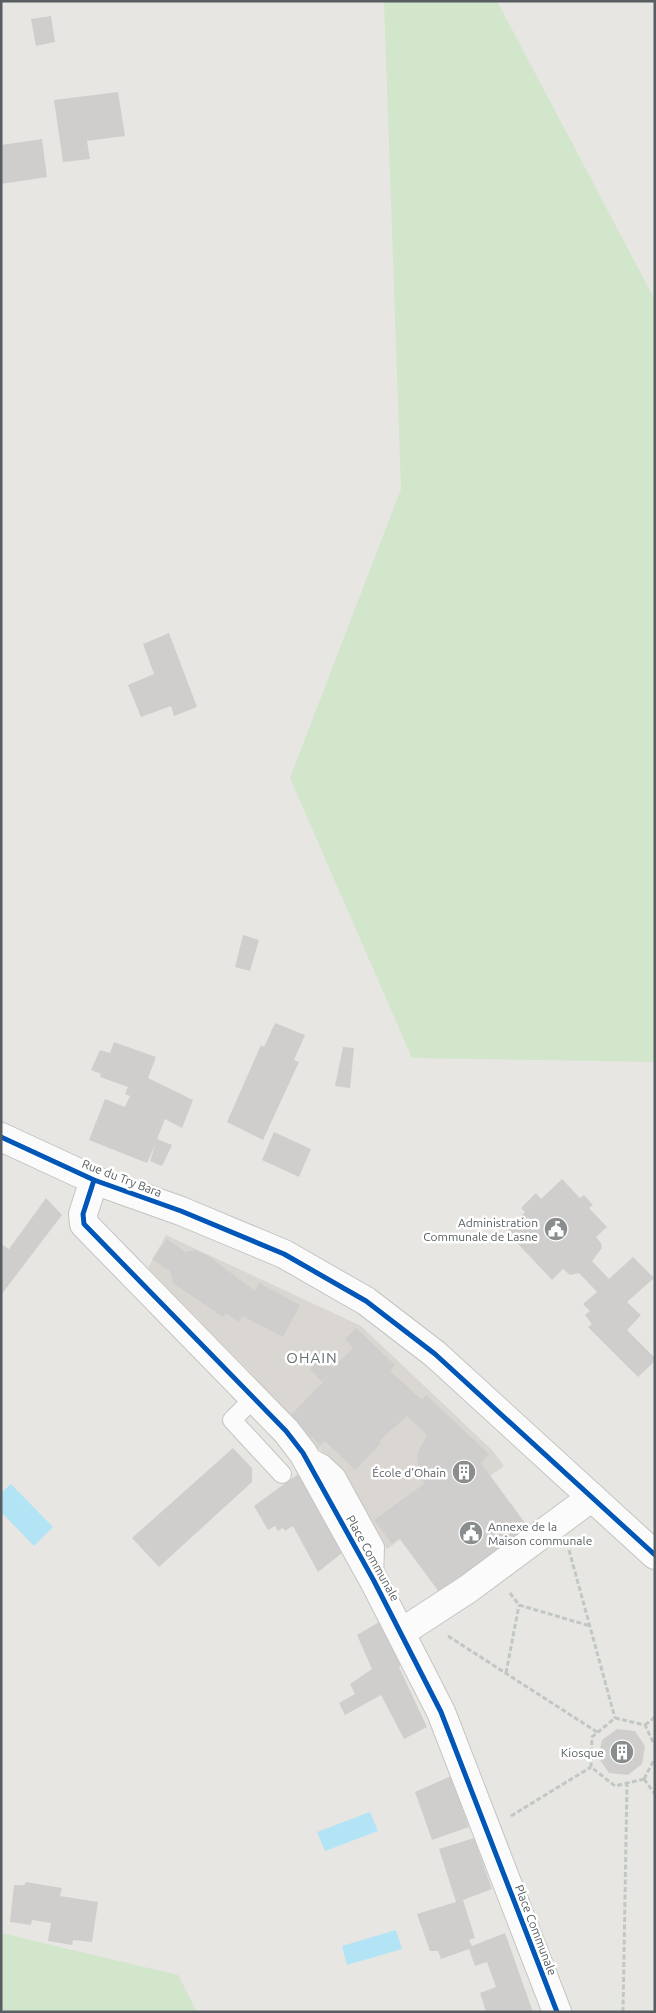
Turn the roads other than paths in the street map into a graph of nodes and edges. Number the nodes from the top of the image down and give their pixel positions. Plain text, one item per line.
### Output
1 (1, 1137) edge
2 (94, 1180) junction
3 (255, 1398) junction
4 (282, 1474) dead end
5 (592, 1496) junction
6 (655, 1555) edge
7 (412, 1626) junction
8 (557, 2012) edge

1 - 2 street, Rue du Try Bara
2 - 3 street, Place Communale
2 - 5 street, Rue du Try Bara
3 - 4 lane
3 - 7 street, Place Communale
5 - 6 street
5 - 7 street
7 - 8 street, Place Communale

